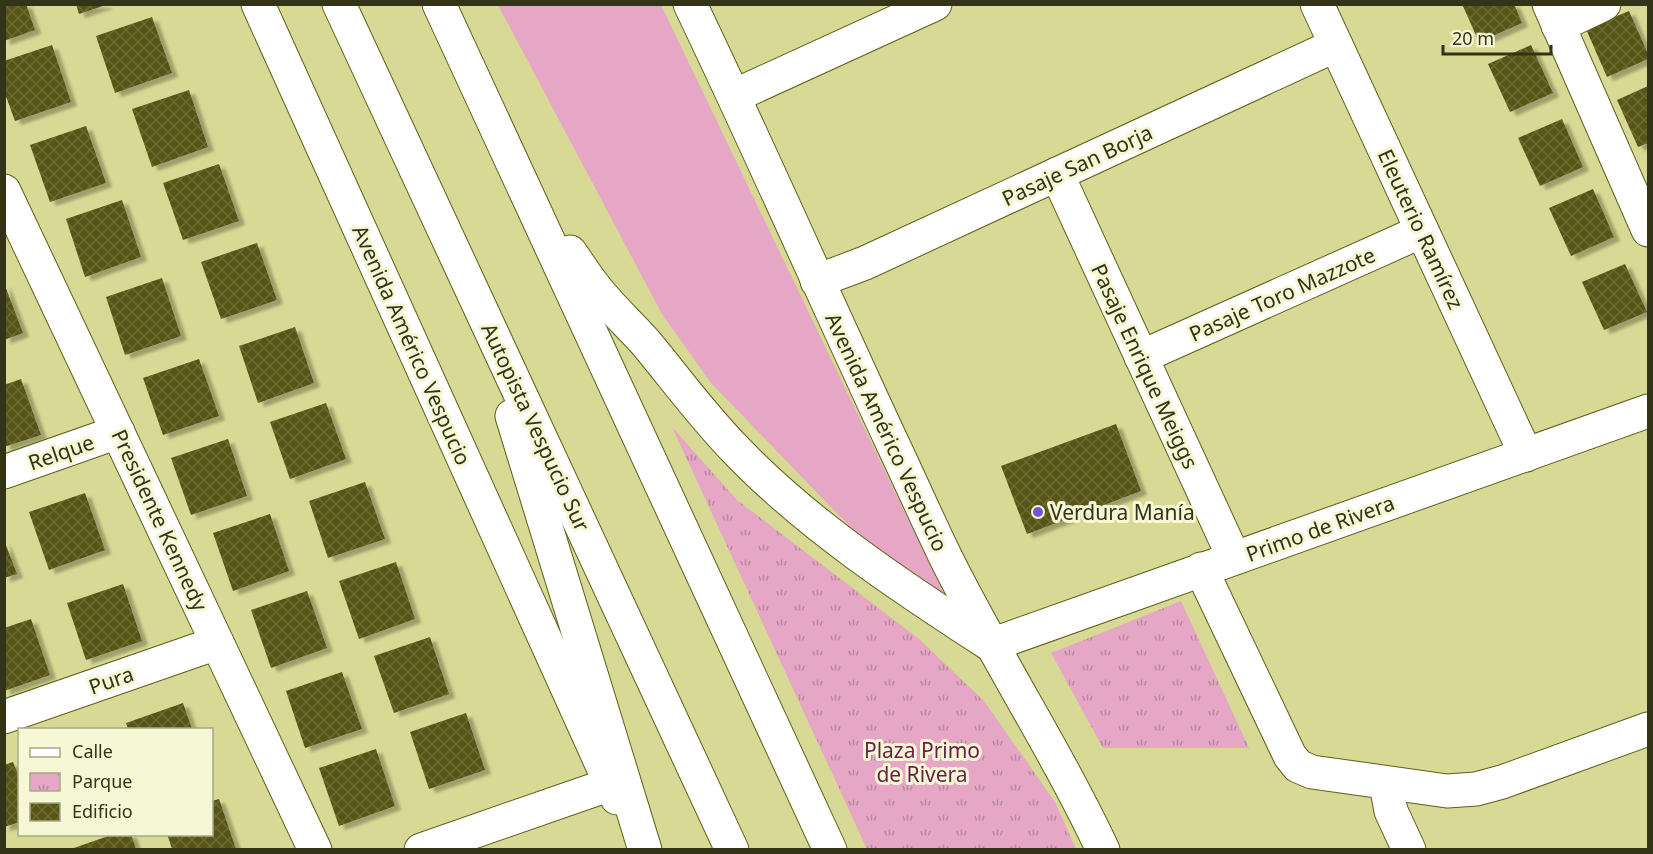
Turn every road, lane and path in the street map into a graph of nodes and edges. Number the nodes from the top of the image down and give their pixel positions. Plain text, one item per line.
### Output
1 (258, 4) edge
2 (339, 4) edge
3 (439, 4) edge
4 (690, 4) edge
5 (935, 4) edge
6 (1317, 4) edge
7 (1604, 4) edge
8 (1554, 15) edge
9 (1336, 45) junction
10 (734, 96) junction
11 (1057, 174) junction
12 (1639, 181) edge
13 (524, 187) junction
14 (4, 191) edge
15 (11, 222) edge
16 (1648, 230) edge
17 (1422, 231) junction
18 (817, 281) junction
19 (474, 294) junction
20 (1141, 357) junction
21 (1648, 411) edge
22 (118, 432) junction
23 (1526, 454) junction
24 (4, 472) edge
25 (1234, 558) junction
26 (1201, 569) junction
27 (217, 643) junction
28 (991, 645) junction
29 (4, 717) edge
30 (1648, 729) edge
31 (611, 784) junction
32 (1386, 784) junction
33 (315, 849) edge
34 (422, 849) edge
35 (640, 849) edge
36 (645, 849) edge
37 (732, 849) edge
38 (830, 849) edge
39 (1103, 849) edge
40 (1409, 849) edge

1 - 31 main road, Avenida Américo Vespucio
2 - 19 main road, Autopista Vespucio Sur
3 - 13 main road
4 - 10 main road, Avenida Américo Vespucio
5 - 10 main road
6 - 9 main road, Eleuterio Ramírez
7 - 8 main road
8 - 12 main road
9 - 11 main road, Pasaje San Borja
9 - 17 main road, Eleuterio Ramírez
10 - 18 main road, Avenida Américo Vespucio
11 - 18 main road, Pasaje San Borja
11 - 20 main road, Pasaje Enrique Meiggs
12 - 16 main road
13 - 28 main road
13 - 38 main road
14 - 15 main road, Presidente Kennedy
15 - 22 main road, Presidente Kennedy
17 - 20 main road, Pasaje Toro Mazzote
17 - 23 main road, Eleuterio Ramírez
18 - 28 main road, Avenida Américo Vespucio
19 - 36 main road
19 - 37 main road, Autopista Vespucio Sur
20 - 25 main road, Pasaje Enrique Meiggs
21 - 23 main road, Primo de Rivera
22 - 24 main road, Relque
22 - 27 main road, Presidente Kennedy
23 - 25 main road, Primo de Rivera
25 - 26 main road, Primo de Rivera
26 - 28 main road, Primo de Rivera
26 - 32 main road
27 - 29 main road, Pura
27 - 33 main road, Presidente Kennedy
28 - 39 main road, Avenida Américo Vespucio
30 - 32 main road
31 - 34 main road
31 - 35 main road, Avenida Américo Vespucio
32 - 40 main road

